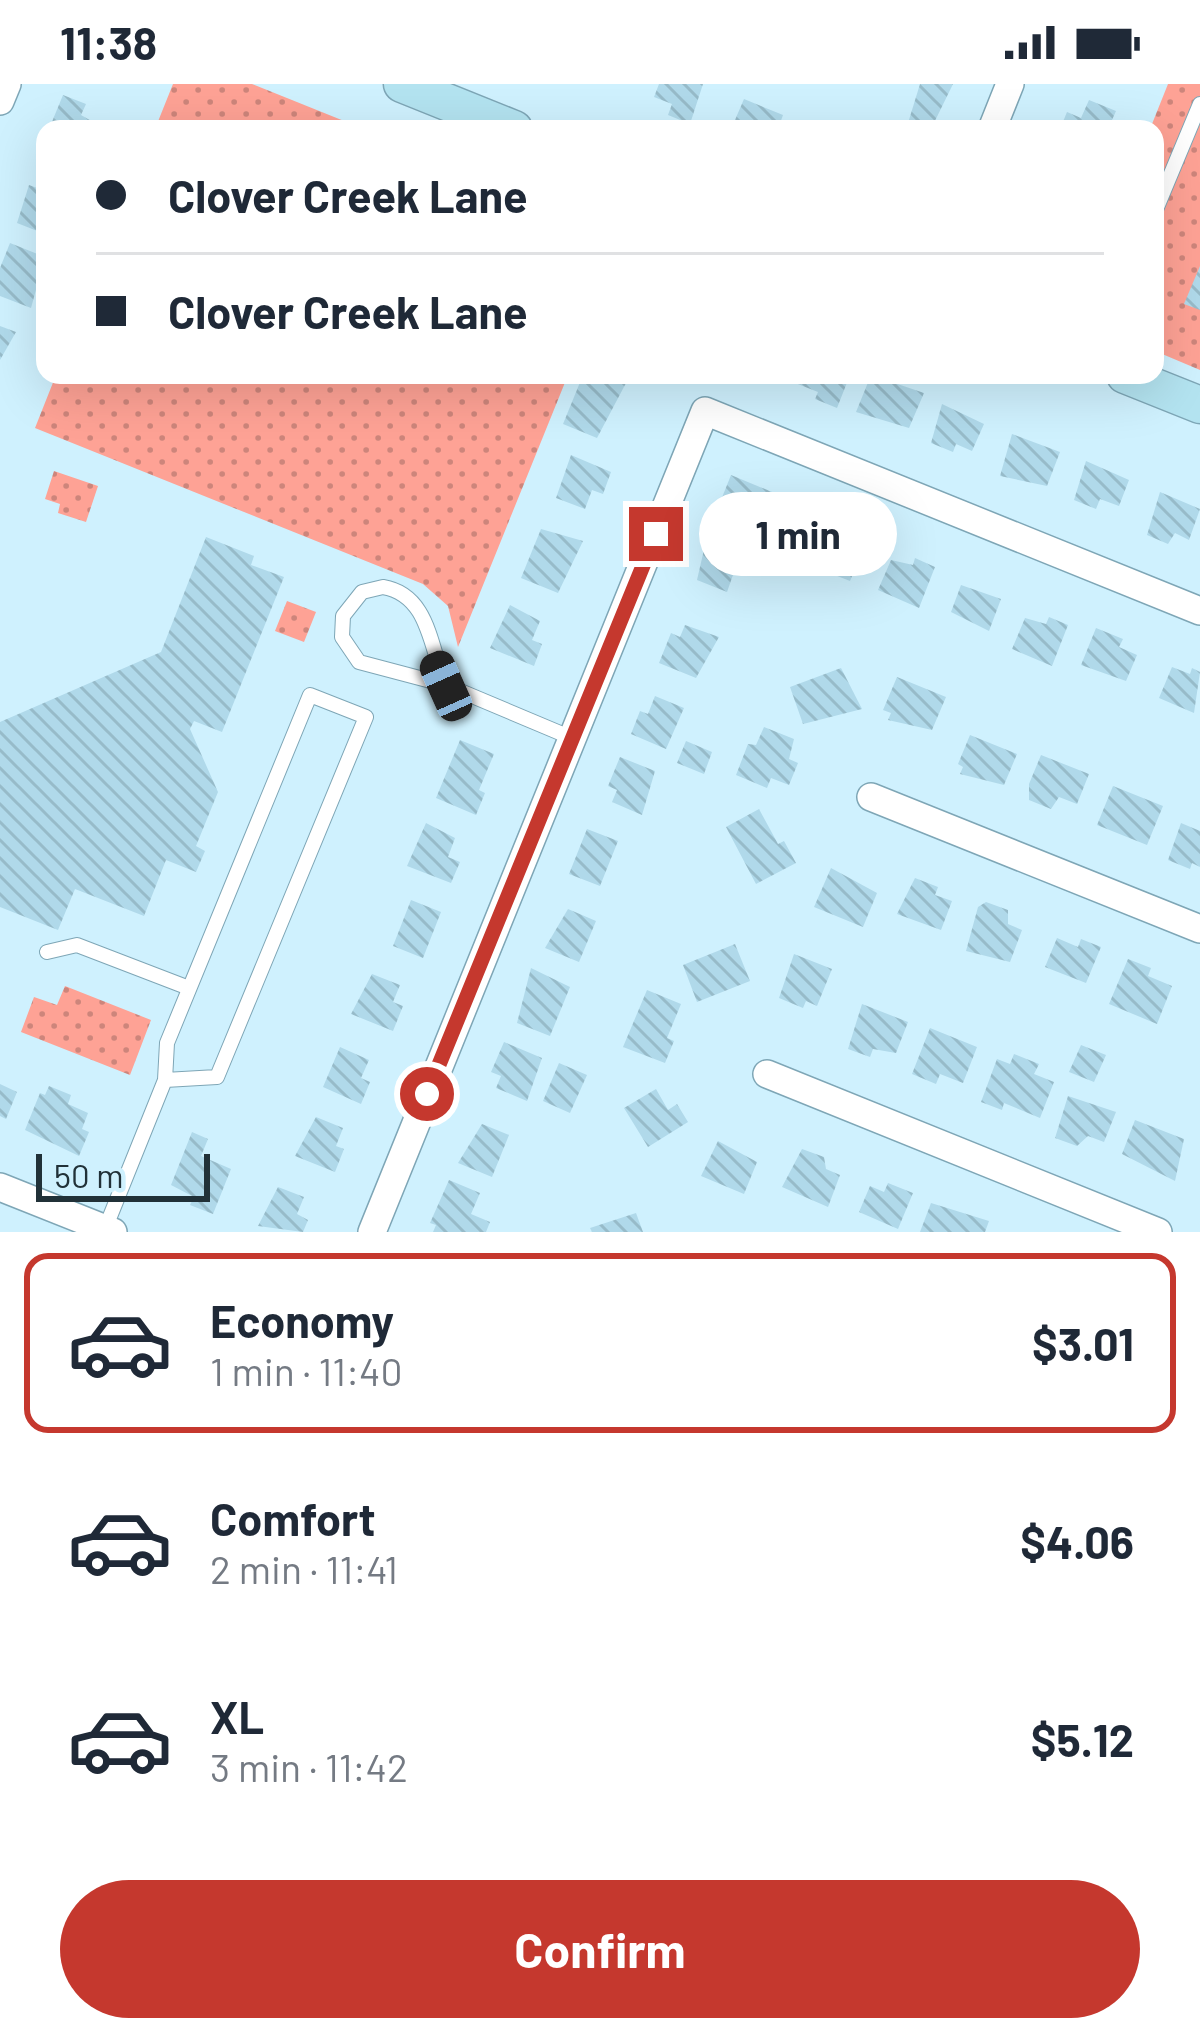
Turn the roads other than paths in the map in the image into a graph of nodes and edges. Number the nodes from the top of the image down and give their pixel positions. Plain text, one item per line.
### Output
1 (7, 84) edge
2 (402, 84) edge
3 (1010, 84) edge
4 (0, 101) edge
5 (1200, 104) edge
6 (492, 120) edge
7 (996, 120) edge
8 (1164, 190) edge
9 (1148, 384) edge
10 (1200, 405) edge
11 (1200, 611) edge
12 (446, 686) junction
13 (572, 738) junction
14 (871, 797) dead end
15 (1200, 929) edge
16 (46, 952) dead end
17 (189, 988) junction
18 (766, 1074) dead end
19 (165, 1080) junction
20 (0, 1187) edge
21 (109, 1230) edge
22 (372, 1232) edge
23 (1158, 1232) edge

1 - 4 street
2 - 6 main road
3 - 7 street
5 - 8 lane
9 - 10 main road
11 - 13 street
12 - 12 lane
12 - 13 lane
13 - 22 street
14 - 15 street
16 - 17 lane
17 - 19 lane
17 - 19 lane
18 - 23 street
19 - 21 lane
20 - 21 street

